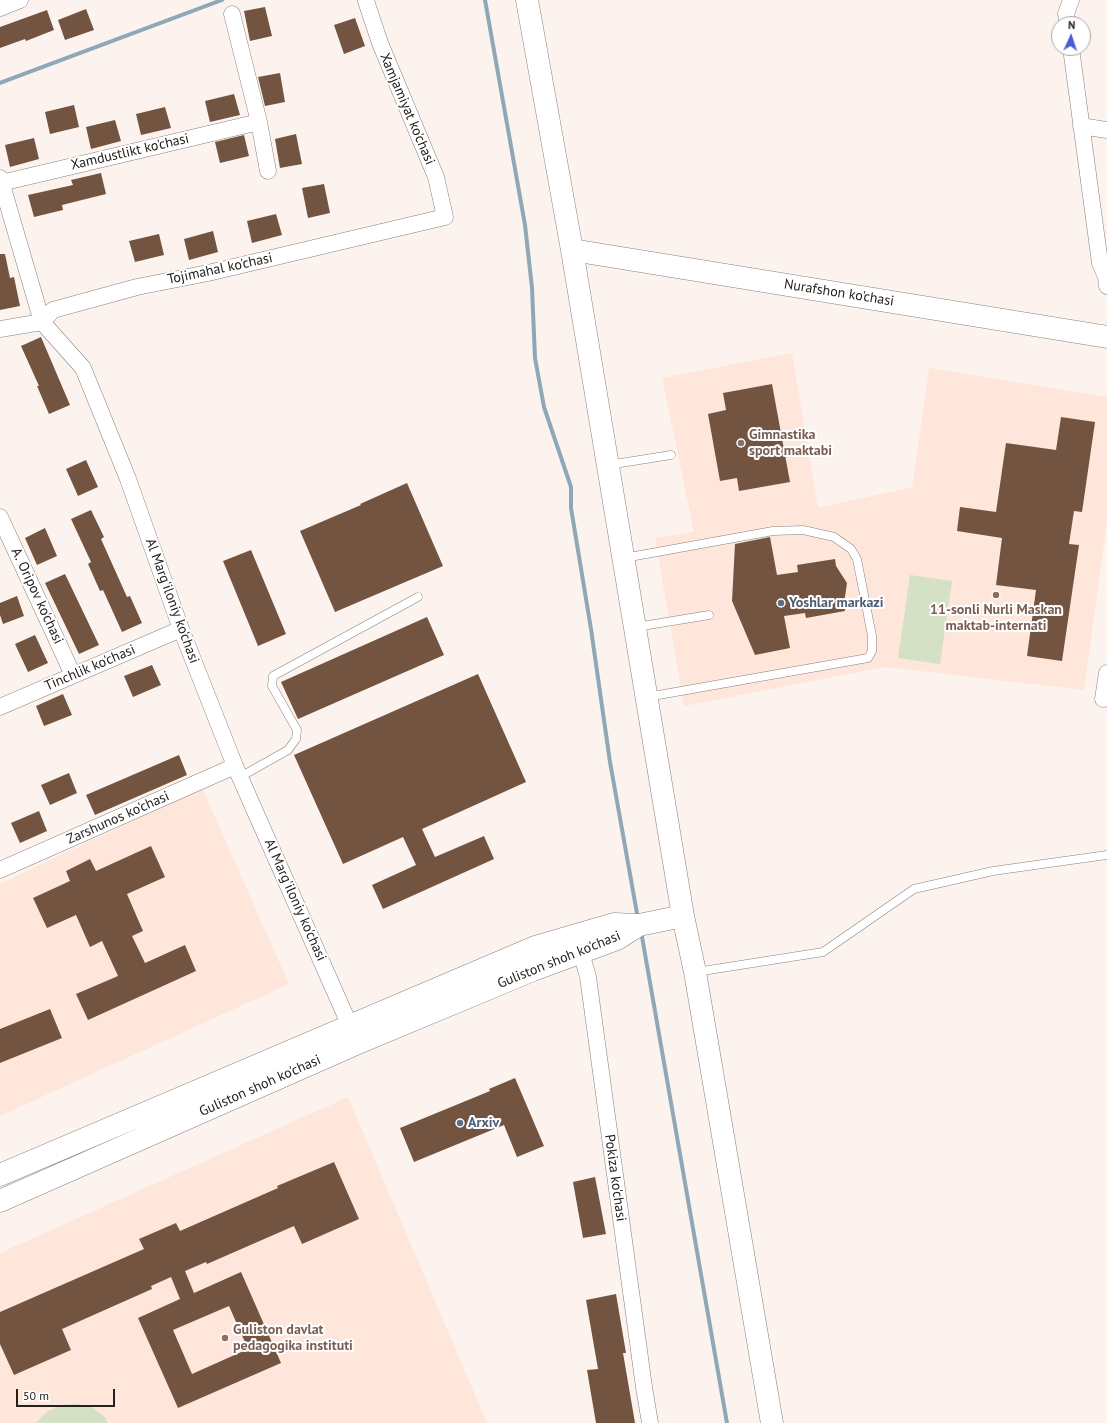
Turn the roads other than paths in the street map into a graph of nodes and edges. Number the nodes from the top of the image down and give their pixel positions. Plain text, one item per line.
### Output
1 (20, 0) edge
2 (527, 0) edge
3 (1070, 0) edge
4 (366, 1) dead end
5 (0, 8) edge
6 (232, 14) dead end
7 (1066, 16) edge
8 (1072, 56) edge
9 (259, 122) junction
10 (1081, 126) junction
11 (1107, 130) edge
12 (268, 172) dead end
13 (1, 180) edge
14 (445, 217) joint
15 (572, 250) junction
16 (1107, 280) edge
17 (42, 322) junction
18 (0, 329) edge
19 (1107, 337) edge
20 (671, 455) dead end
21 (608, 465) junction
22 (0, 517) edge
23 (623, 558) junction
24 (418, 597) dead end
25 (709, 615) dead end
26 (635, 627) junction
27 (181, 629) junction
28 (1107, 674) edge
29 (73, 675) junction
30 (647, 697) junction
31 (1103, 699) dead end
32 (0, 707) edge
33 (238, 772) junction
34 (1107, 855) edge
35 (0, 870) edge
36 (677, 917) junction
37 (578, 944) junction
38 (695, 972) junction
39 (354, 1035) junction
40 (0, 1175) edge
41 (0, 1201) edge
42 (650, 1423) edge
43 (772, 1423) edge

1 - 5 street
2 - 15 main road
3 - 7 street
4 - 14 street, Xamjamiyat ko'chasi
6 - 9 street
8 - 10 street
9 - 12 street
9 - 13 street, Xamdustlikt ko'chasi
10 - 11 street
10 - 16 street
13 - 17 street, Al Marg'iloniy ko'chasi
14 - 17 street, Tojimahal ko'chasi
15 - 19 main road, Nurafshon ko'chasi
15 - 21 main road
17 - 18 street
17 - 27 street, Al Marg'iloniy ko'chasi
20 - 21 lane
21 - 23 main road
22 - 29 street, A. Oripov ko'chasi
23 - 26 main road
23 - 30 lane
24 - 33 lane
25 - 26 lane
26 - 30 main road
27 - 29 street, Tinchlik ko'chasi
27 - 33 street, Al Marg'iloniy ko'chasi
28 - 31 street
29 - 32 street, Tinchlik ko'chasi
30 - 36 main road
33 - 35 street, Zarshunos ko'chasi
33 - 39 street, Al Marg'iloniy ko'chasi
34 - 38 lane
36 - 37 main road, Guliston shoh ko'chasi
36 - 38 main road
37 - 39 main road, Guliston shoh ko'chasi
37 - 42 street, Pokiza ko'chasi
38 - 43 main road
39 - 40 main road, Guliston shoh ko'chasi
39 - 41 main road, Guliston shoh ko'chasi

